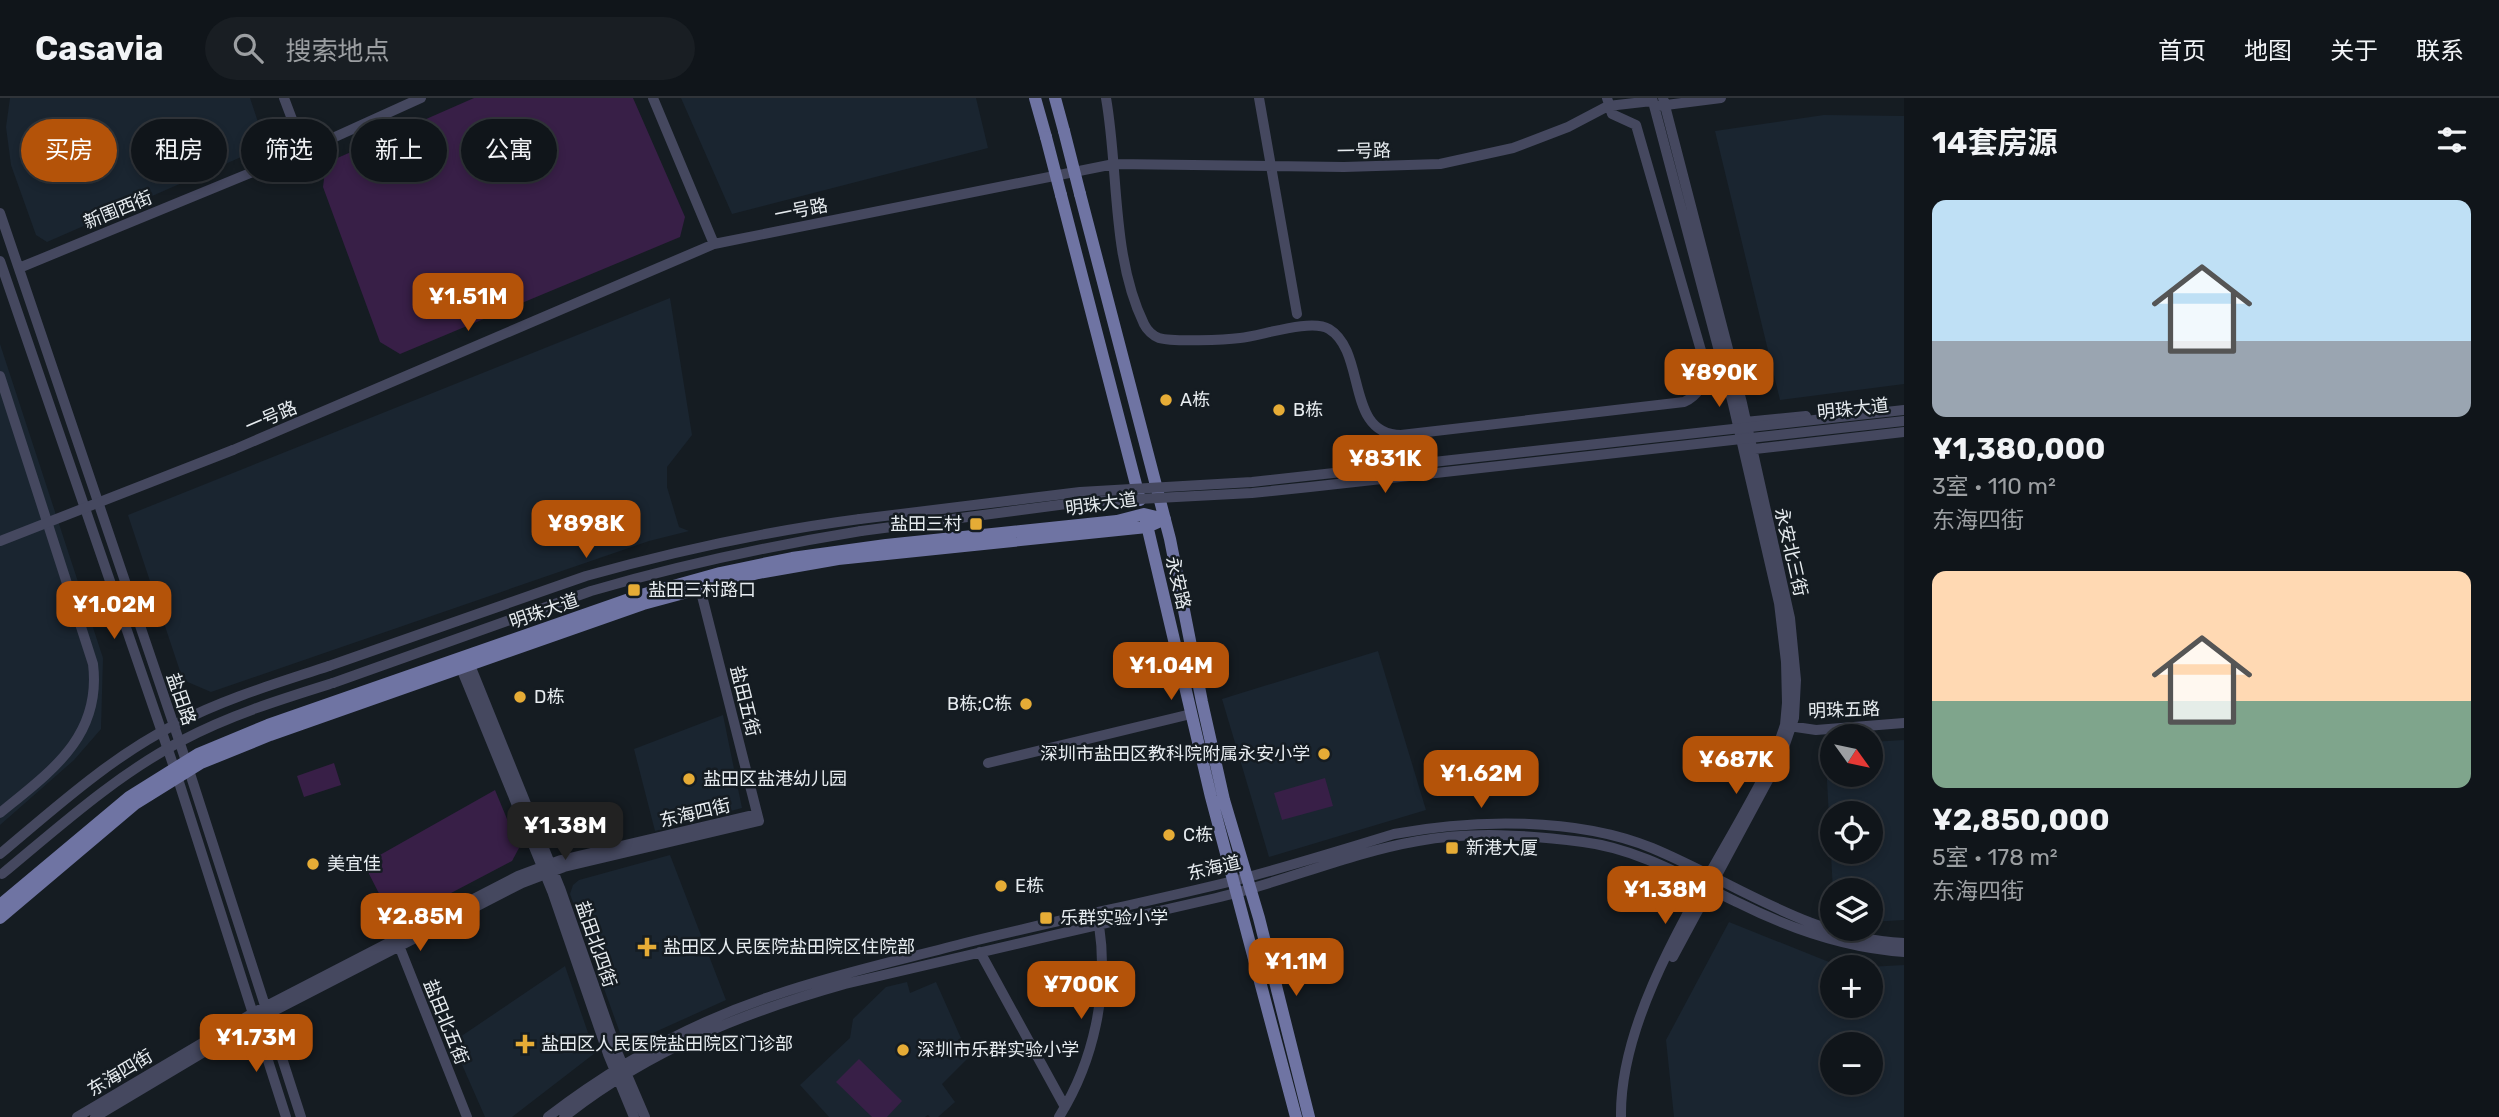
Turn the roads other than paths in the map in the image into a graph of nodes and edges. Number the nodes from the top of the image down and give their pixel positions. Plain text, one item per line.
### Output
1 (284, 98) edge
2 (421, 98) edge
3 (653, 98) edge
4 (1035, 98) edge
5 (1055, 98) edge
6 (1106, 98) edge
7 (1259, 98) edge
8 (1721, 98) edge
9 (1607, 102) edge
10 (1657, 102) edge
11 (292, 119) edge
12 (337, 136) edge
13 (1114, 164) junction
14 (1271, 166) junction
15 (241, 177) edge
16 (0, 213) edge
17 (714, 244) junction
18 (0, 261) edge
19 (19, 268) junction
20 (1297, 314) dead end
21 (0, 376) edge
22 (1904, 408) edge
23 (1904, 421) edge
24 (1745, 422) junction
25 (1904, 432) edge
26 (1739, 433) junction
27 (1746, 449) junction
28 (1165, 519) junction
29 (1146, 521) junction
30 (48, 524) junction
31 (0, 541) edge
32 (701, 588) junction
33 (465, 666) junction
34 (1191, 715) junction
35 (1904, 723) edge
36 (1789, 726) junction
37 (988, 763) dead end
38 (181, 769) junction
39 (0, 813) edge
40 (758, 818) joint
41 (0, 854) edge
42 (548, 869) junction
43 (1, 875) edge
44 (1710, 883) junction
45 (1242, 885) junction
46 (0, 905) edge
47 (0, 918) edge
48 (1099, 925) junction
49 (398, 943) junction
50 (1904, 943) edge
51 (981, 952) junction
52 (1904, 952) edge
53 (265, 1011) junction
54 (254, 1017) junction
55 (621, 1072) junction
56 (1065, 1107) junction
57 (98, 1113) edge
58 (77, 1117) edge
59 (286, 1117) edge
60 (301, 1117) edge
61 (467, 1117) edge
62 (548, 1117) edge
63 (564, 1117) edge
64 (634, 1117) edge
65 (645, 1117) edge
66 (1059, 1117) edge
67 (1296, 1117) edge
68 (1309, 1117) edge
69 (1621, 1117) edge

1 - 11 street
2 - 12 street, 新围西街
3 - 17 street
4 - 29 main road, 永安路, bridge
5 - 28 main road, 永安路, bridge
6 - 13 street
7 - 14 street
8 - 10 street, 一号路
9 - 10 street, 一号路
9 - 13 street
9 - 14 street, 一号路
10 - 24 street, 永安北三街
10 - 26 street, 永安北三街
13 - 14 street, 一号路
13 - 17 street, 一号路
14 - 20 street
15 - 19 street, 新围西街
16 - 19 street, 盐田路
17 - 30 street, 一号路, bridge
18 - 38 street, 盐田路
19 - 38 street, 盐田路
21 - 30 street
22 - 24 street, 明珠大道
22 - 41 street, 明珠大道, bridge
23 - 43 street, 明珠大道, bridge
24 - 26 street
24 - 27 street, 永安北三街
25 - 27 street, 明珠大道
26 - 27 street, 永安北三街
27 - 36 street, 永安北三街
28 - 29 main road, 明珠大道
28 - 45 main road, 永安路
29 - 32 main road, 明珠大道
29 - 34 main road, 永安路
29 - 38 main road, 明珠大道
30 - 31 street, 一号路, bridge
30 - 39 street
32 - 33 main road, 明珠大道
32 - 40 street, 盐田五街
33 - 38 main road, 明珠大道
33 - 42 street, 盐田北四街
34 - 37 street
34 - 45 main road, 永安路
35 - 36 street, 明珠五路
36 - 44 street, 永安北三街
38 - 46 main road, 明珠大道
38 - 47 main road, 明珠大道
38 - 53 street, 盐田路
38 - 54 street, 盐田路
40 - 42 street, 东海四街
42 - 49 street, 东海四街
42 - 55 street, 盐田北四街
44 - 45 street, 东海道
44 - 50 street, 东海道
44 - 52 street, 东海道
44 - 69 street, 永安北三街
45 - 48 street, 东海道
45 - 55 street, 东海道
45 - 67 main road, 永安路
45 - 68 main road, 永安路
48 - 51 street, 东海道
48 - 56 street
49 - 53 street, 东海四街
49 - 61 street, 盐田北五街
51 - 55 street, 东海道
51 - 56 street
53 - 54 street, 东海四街
53 - 60 street, 盐田路
54 - 57 street, 东海四街
54 - 59 street, 盐田路
55 - 62 street, 东海道
55 - 63 street, 东海道
55 - 64 street, 盐田北四街
55 - 65 street, 盐田北四街
56 - 66 street
57 - 58 street, 东海四街

